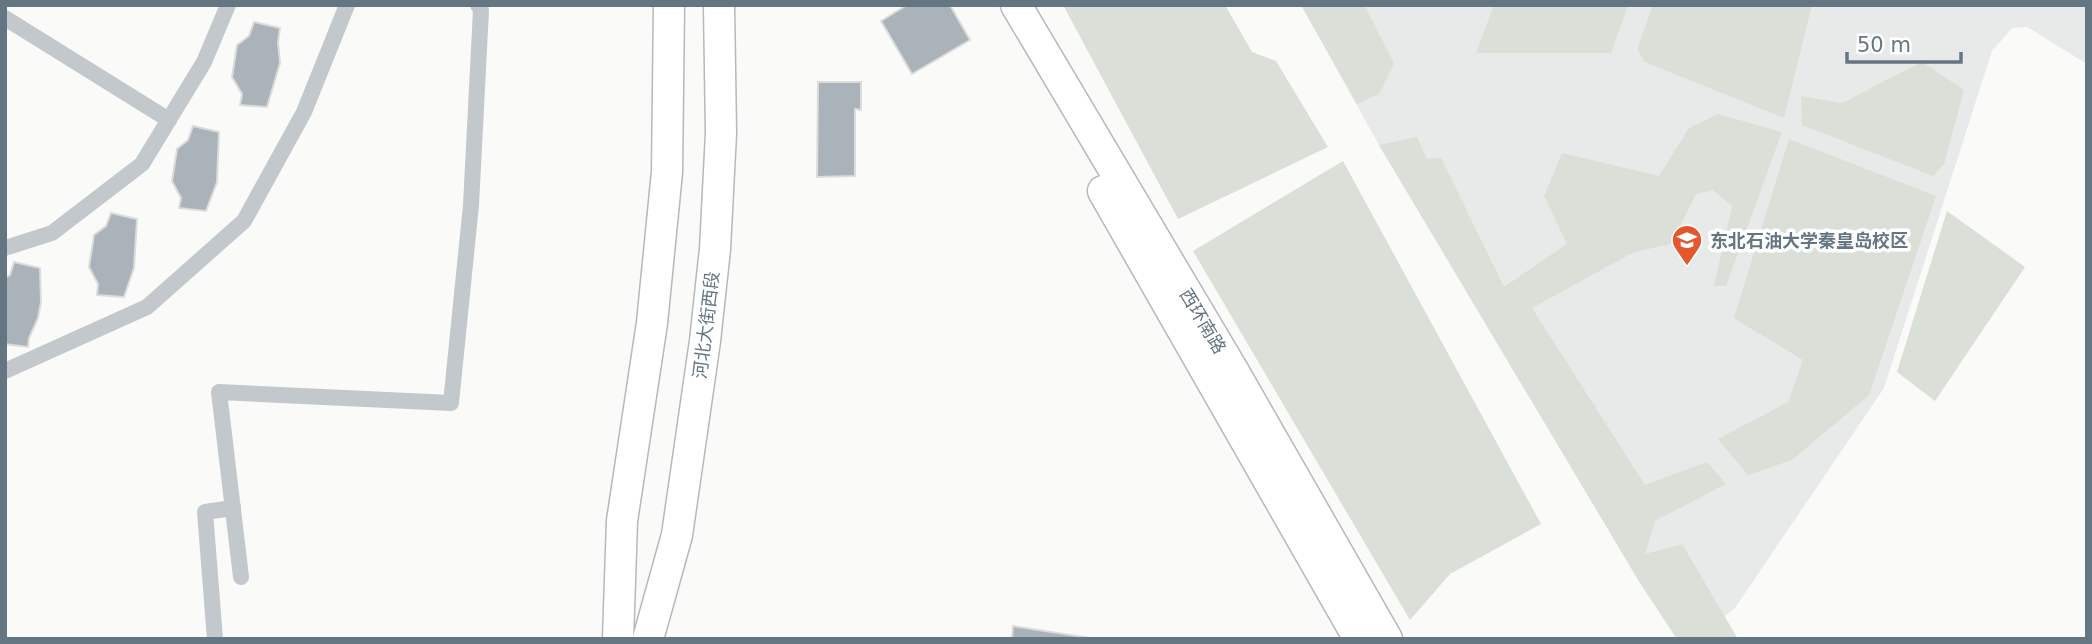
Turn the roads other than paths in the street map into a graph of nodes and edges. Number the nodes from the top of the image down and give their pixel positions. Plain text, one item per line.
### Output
1 (228, 5) edge
2 (348, 5) edge
3 (478, 5) edge
4 (669, 5) edge
5 (719, 5) edge
6 (998, 5) edge
7 (1016, 5) edge
8 (5, 18) edge
9 (169, 120) junction
10 (5, 248) edge
11 (5, 371) edge
12 (233, 508) junction
13 (241, 577) dead end
14 (215, 639) edge
15 (618, 639) edge
16 (648, 639) edge
17 (1359, 639) edge
18 (1387, 639) edge

1 - 9 street
2 - 11 street
3 - 12 street
4 - 15 highway
5 - 16 highway, 河北大街西段
6 - 17 highway, 西环南路
7 - 18 highway, 西环南路
8 - 9 street
9 - 10 street
12 - 13 street
12 - 14 street

